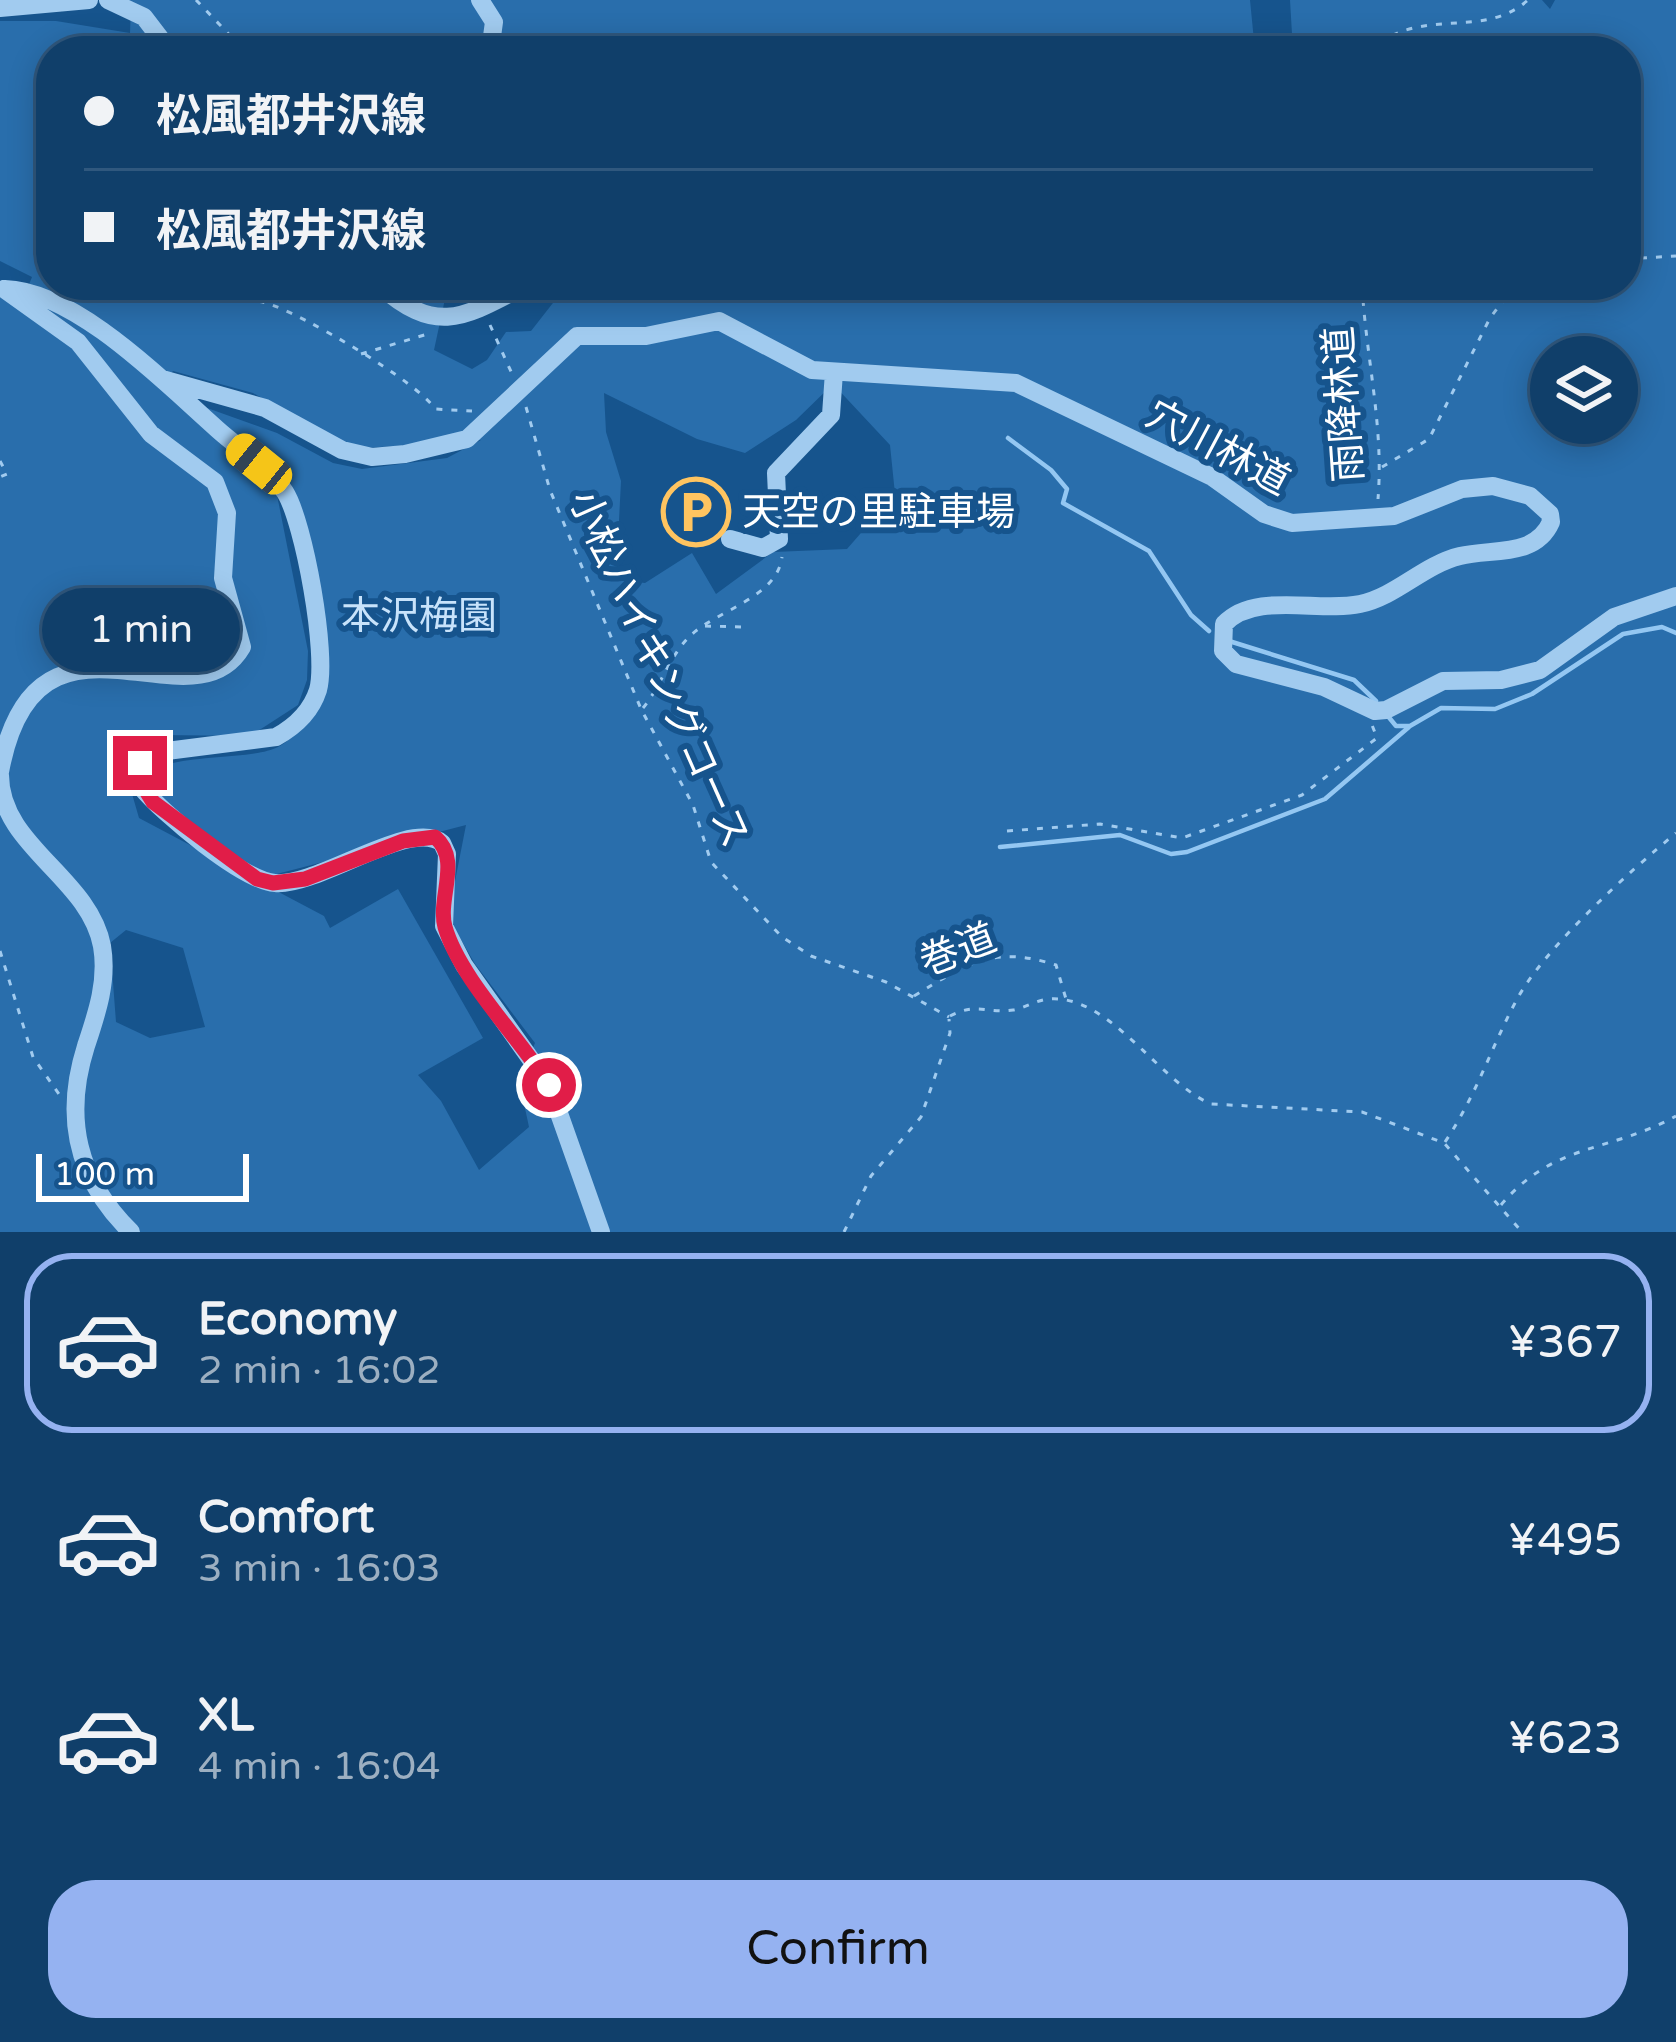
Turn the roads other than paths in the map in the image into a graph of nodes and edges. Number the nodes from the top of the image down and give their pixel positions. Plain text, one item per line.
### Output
1 (89, 0) edge
2 (108, 0) edge
3 (480, 0) edge
4 (0, 8) edge
5 (159, 36) edge
6 (492, 36) edge
7 (3, 288) edge
8 (36, 295) edge
9 (46, 300) edge
10 (399, 300) edge
11 (491, 300) edge
12 (834, 372) junction
13 (162, 379) junction
14 (730, 539) dead end
15 (1676, 596) edge
16 (0, 773) edge
17 (131, 1232) edge
18 (602, 1232) edge

1 - 4 street
2 - 5 street
3 - 6 street
7 - 8 street
7 - 16 street
9 - 13 street
10 - 11 street
12 - 13 street, 穴川林道
12 - 14 street
12 - 15 street, 穴川林道
13 - 18 street
16 - 17 street

